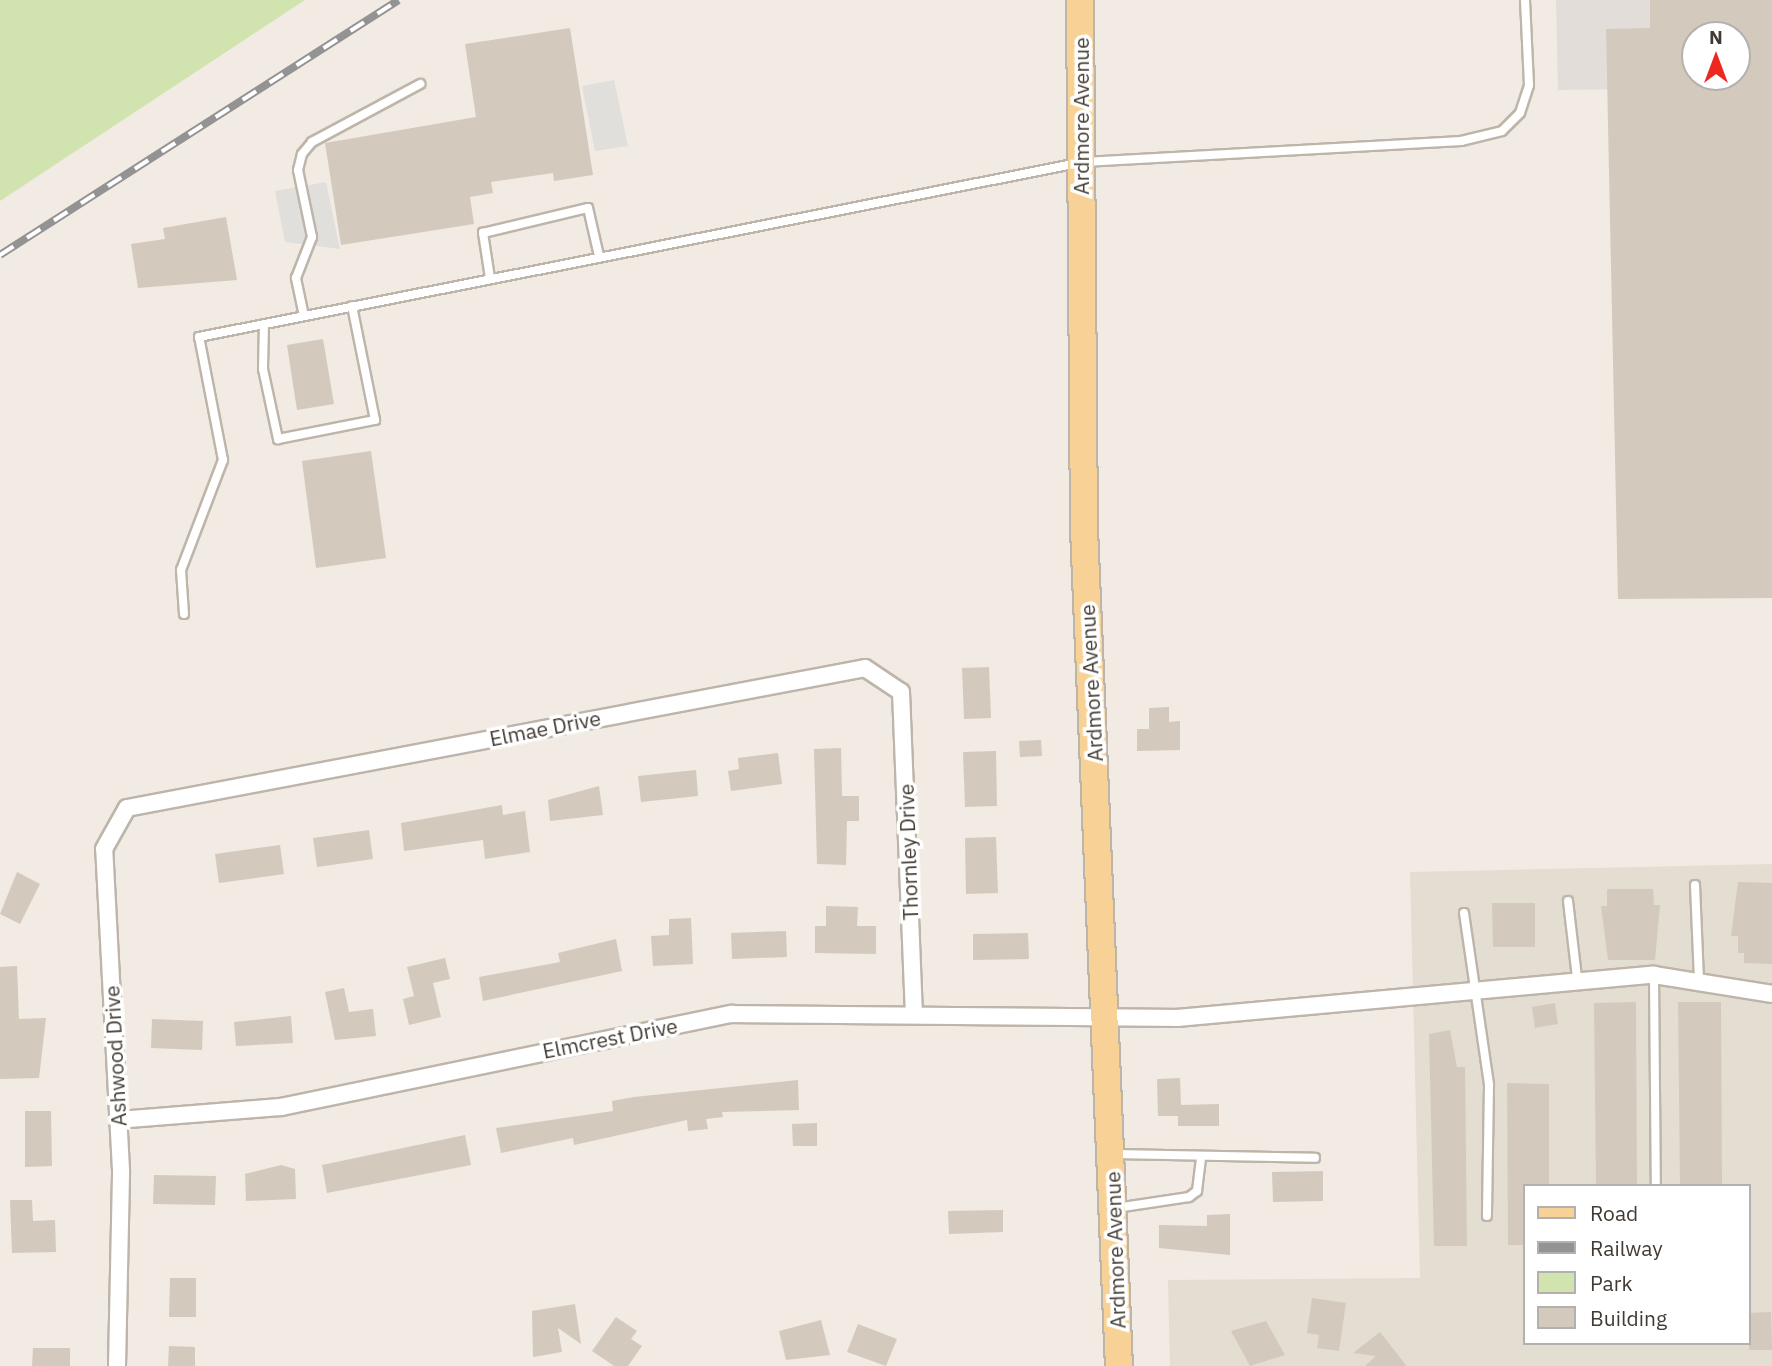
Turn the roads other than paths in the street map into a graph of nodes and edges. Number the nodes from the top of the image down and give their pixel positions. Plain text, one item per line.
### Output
1 (1080, 0) edge
2 (1525, 0) edge
3 (420, 84) dead end
4 (1084, 162) junction
5 (600, 256) junction
6 (490, 278) junction
7 (352, 306) junction
8 (304, 316) junction
9 (264, 324) junction
10 (184, 614) dead end
11 (901, 692) joint
12 (182, 795) joint
13 (1695, 885) dead end
14 (1568, 901) dead end
15 (1464, 913) dead end
16 (1654, 975) junction
17 (1577, 978) junction
18 (1699, 982) junction
19 (1475, 992) junction
20 (1772, 994) edge
21 (914, 1011) junction
22 (1108, 1019) junction
23 (118, 1120) junction
24 (1111, 1154) junction
25 (1201, 1158) junction
26 (1315, 1158) dead end
27 (1656, 1184) edge
28 (1113, 1208) junction
29 (1487, 1216) dead end
30 (117, 1366) edge
31 (1119, 1366) edge

1 - 4 main road, Ardmore Avenue
2 - 4 lane
3 - 8 lane
4 - 5 lane
4 - 22 main road, Ardmore Avenue
5 - 6 lane
5 - 6 lane
6 - 7 lane
7 - 8 lane
7 - 9 lane
8 - 9 lane
9 - 10 lane
11 - 12 street, Elmae Drive
11 - 21 street, Thornley Drive
12 - 23 street, Ashwood Drive
13 - 18 lane
14 - 17 lane
15 - 19 lane
16 - 17 street, Elmcrest Drive
16 - 18 street, Elmcrest Drive
16 - 27 lane
17 - 19 street, Elmcrest Drive
18 - 20 street, Elmcrest Drive
19 - 22 street, Elmcrest Drive
19 - 29 lane
21 - 22 street, Elmcrest Drive
21 - 23 street, Elmcrest Drive
22 - 24 main road, Ardmore Avenue
23 - 30 street, Ashwood Drive
24 - 25 lane
24 - 28 main road, Ardmore Avenue
25 - 26 lane
25 - 28 lane
28 - 31 main road, Ardmore Avenue

